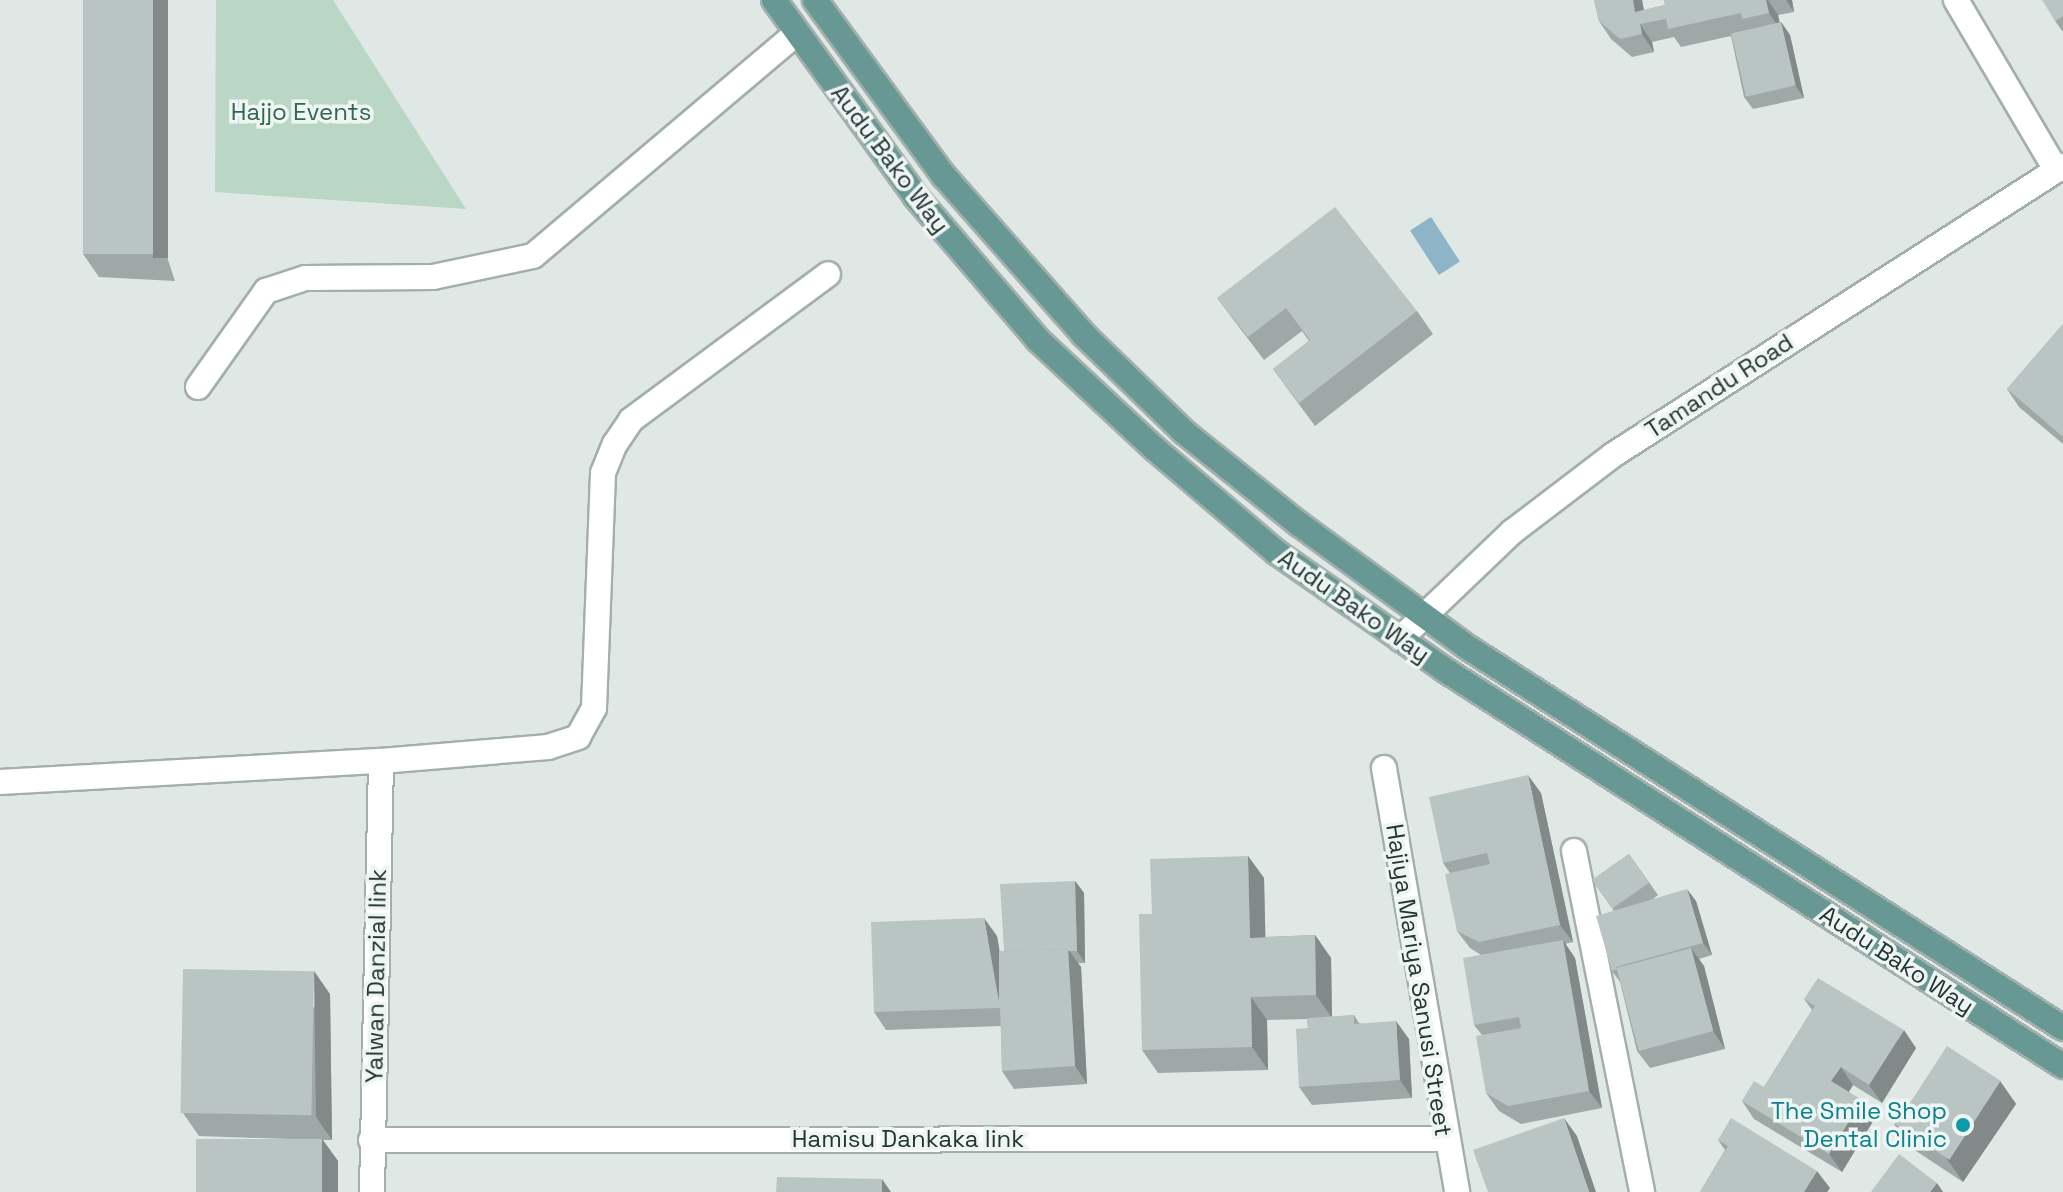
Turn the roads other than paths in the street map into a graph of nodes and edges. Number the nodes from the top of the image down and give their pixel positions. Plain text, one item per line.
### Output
1 (774, 0) edge
2 (815, 0) edge
3 (1956, 0) edge
4 (796, 34) junction
5 (2059, 168) edge
6 (828, 274) dead end
7 (198, 387) dead end
8 (1423, 613) junction
9 (1400, 639) junction
10 (381, 761) junction
11 (1384, 768) dead end
12 (0, 782) edge
13 (1574, 851) dead end
14 (2063, 1028) edge
15 (2063, 1066) edge
16 (1445, 1139) junction
17 (371, 1140) junction
18 (372, 1192) edge
19 (1457, 1192) edge
20 (1642, 1192) edge

1 - 4 main road, Audu Bako Way
2 - 8 main road, Audu Bako Way
3 - 5 street
4 - 7 street
4 - 9 main road, Audu Bako Way
5 - 8 street, Tamandu Road
6 - 10 street
8 - 9 street, Tamandu Road
8 - 14 main road, Audu Bako Way
9 - 15 main road, Audu Bako Way
10 - 12 street
10 - 17 street, Yalwan Danzial link
11 - 16 street, Hajiya Mariya Sanusi Street
13 - 20 street
16 - 17 street, Hamisu Dankaka link
16 - 19 street, Hajiya Mariya Sanusi Street
17 - 18 street, Yalwan Danzial link

